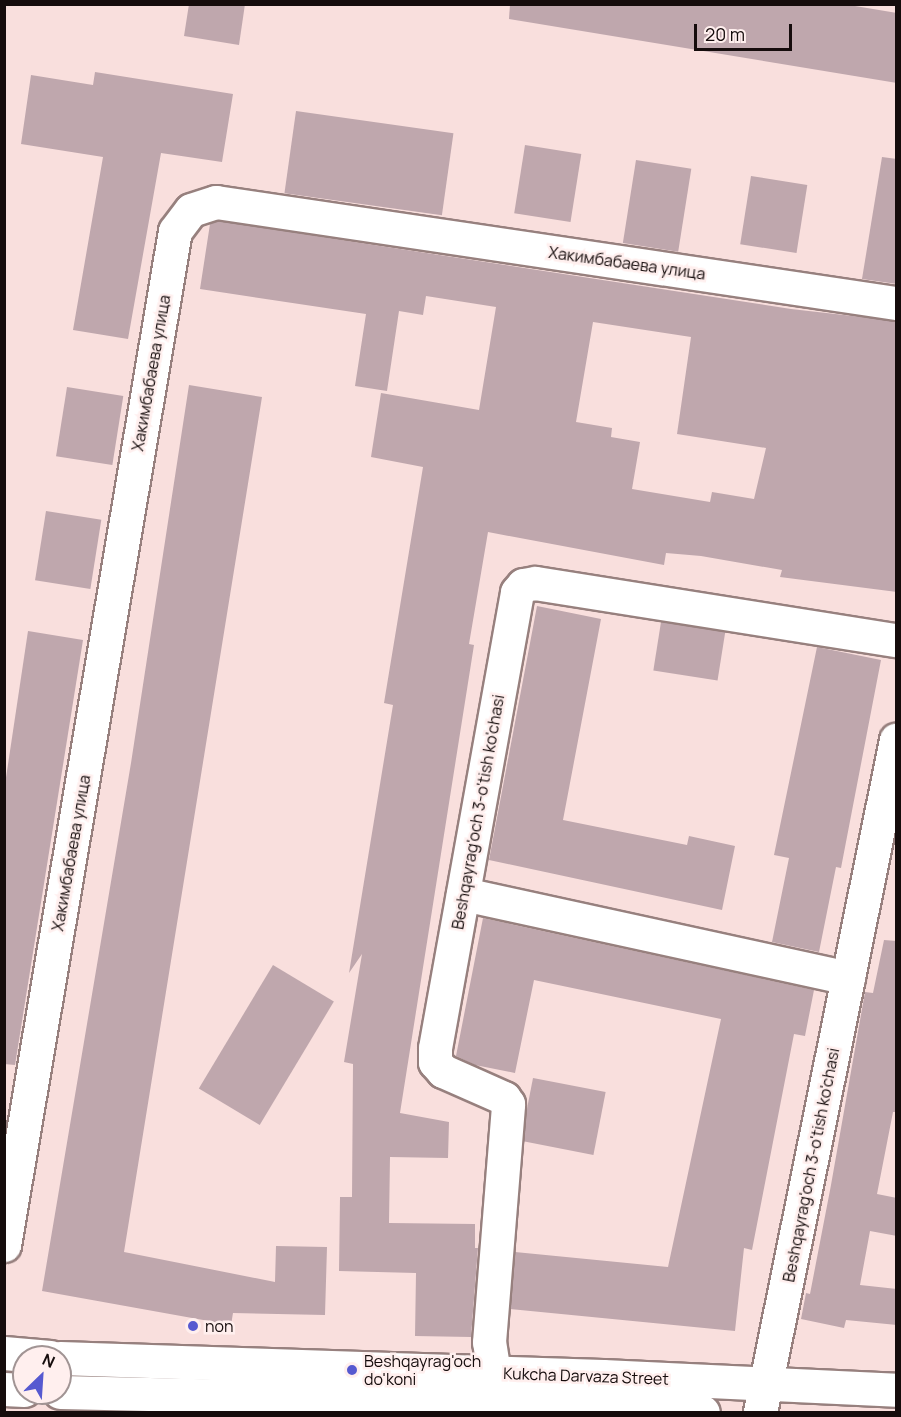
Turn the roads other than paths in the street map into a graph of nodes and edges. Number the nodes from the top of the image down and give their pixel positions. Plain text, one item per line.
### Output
1 (897, 303) edge
2 (897, 640) edge
3 (897, 740) edge
4 (463, 894) junction
5 (848, 978) junction
6 (4, 1245) edge
7 (72, 1359) edge
8 (897, 1390) edge
9 (72, 1392) edge
10 (492, 1396) edge
11 (764, 1398) edge
12 (525, 1408) edge
13 (704, 1413) edge

1 - 6 street, Хакимбабаева улица
2 - 4 street, Beshqayrag'och 3-o'tish ko'chasi
3 - 5 street, Beshqayrag'och 3-o'tish ko'chasi
4 - 5 street
4 - 10 street, Beshqayrag'och 3-o'tish ko'chasi
5 - 11 street, Beshqayrag'och 3-o'tish ko'chasi
7 - 10 street, Kukcha Darvaza Street
8 - 11 street, Kukcha Darvaza Street
9 - 10 street, Kukcha Darvaza Street
10 - 11 street, Kukcha Darvaza Street
10 - 12 street, Kukcha Darvaza Street
12 - 13 street, Kukcha Darvaza Street

